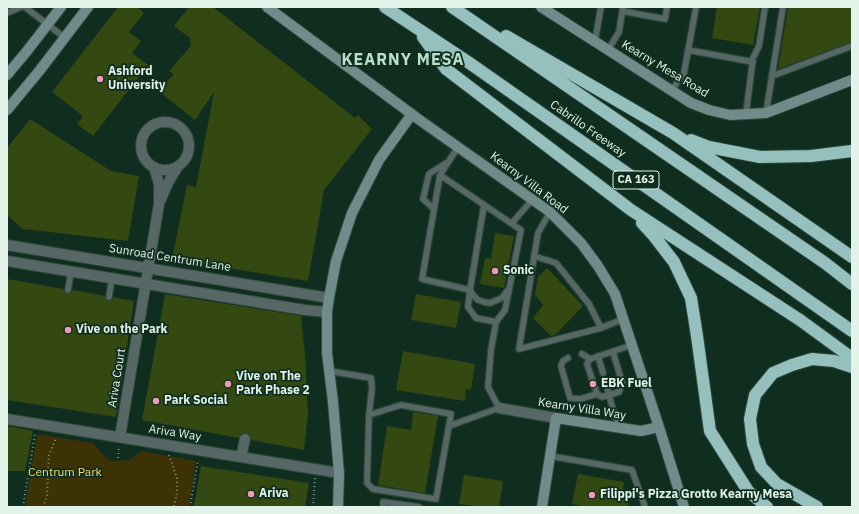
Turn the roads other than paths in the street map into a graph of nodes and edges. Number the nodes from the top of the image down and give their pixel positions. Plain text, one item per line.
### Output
1 (21, 7) edge
2 (25, 7) edge
3 (61, 7) edge
4 (88, 7) edge
5 (267, 7) edge
6 (385, 7) edge
7 (452, 7) edge
8 (457, 7) edge
9 (541, 7) edge
10 (601, 7) edge
11 (667, 7) edge
12 (696, 7) edge
13 (765, 7) edge
14 (783, 7) edge
15 (623, 9) edge
16 (7, 13) edge
17 (47, 25) junction
18 (419, 31) junction
19 (65, 38) junction
20 (595, 41) junction
21 (852, 46) edge
22 (608, 50) junction
23 (688, 50) junction
24 (753, 62) junction
25 (7, 75) edge
26 (772, 76) junction
27 (852, 80) edge
28 (672, 90) junction
29 (7, 110) edge
30 (766, 113) junction
31 (412, 114) junction
32 (746, 114) junction
33 (673, 133) junction
34 (458, 147) junction
35 (852, 151) edge
36 (448, 162) junction
37 (178, 166) junction
38 (154, 168) junction
39 (440, 175) junction
40 (532, 200) junction
41 (159, 204) junction
42 (484, 205) junction
43 (434, 209) junction
44 (631, 210) junction
45 (550, 212) junction
46 (512, 223) junction
47 (7, 244) edge
48 (534, 256) junction
49 (852, 258) edge
50 (7, 261) edge
51 (149, 268) junction
52 (71, 271) junction
53 (112, 278) junction
54 (145, 284) junction
55 (852, 284) edge
56 (509, 289) junction
57 (68, 290) dead end
58 (470, 290) junction
59 (109, 297) dead end
60 (329, 298) junction
61 (327, 312) junction
62 (623, 319) junction
63 (496, 322) junction
64 (601, 328) junction
65 (852, 331) edge
66 (632, 345) junction
67 (613, 352) junction
68 (582, 354) dead end
69 (598, 356) junction
70 (568, 358) dead end
71 (590, 358) junction
72 (852, 358) edge
73 (852, 367) edge
74 (329, 371) junction
75 (603, 373) dead end
76 (607, 387) dead end
77 (597, 394) junction
78 (609, 395) junction
79 (499, 408) junction
80 (369, 415) junction
81 (7, 418) edge
82 (556, 418) junction
83 (449, 426) junction
84 (659, 427) junction
85 (621, 428) junction
86 (120, 437) junction
87 (245, 439) dead end
88 (550, 456) junction
89 (246, 461) junction
90 (339, 473) junction
91 (383, 504) edge
92 (338, 507) edge
93 (419, 507) edge
94 (542, 507) edge
95 (645, 507) edge
96 (684, 507) edge
97 (767, 507) edge
98 (817, 507) edge

1 - 16 lane
2 - 17 lane
3 - 17 main road
4 - 19 main road
5 - 31 main road, Kearny Villa Road
6 - 18 highway, Cabrillo Freeway / CA 163
7 - 55 highway, Cabrillo Freeway / CA 163
8 - 33 highway
9 - 20 main road, Kearny Mesa Road
10 - 20 lane
11 - 15 lane
12 - 23 lane
13 - 24 lane
14 - 26 lane
15 - 22 lane
17 - 19 lane
17 - 25 main road
18 - 44 highway
18 - 65 highway, Cabrillo Freeway / CA 163
19 - 29 main road
20 - 22 main road, Kearny Mesa Road
21 - 26 lane
22 - 28 main road, Kearny Mesa Road
23 - 24 lane
23 - 28 lane
24 - 32 lane
26 - 30 lane
27 - 30 main road, Kearny Mesa Road
28 - 32 main road, Kearny Mesa Road
30 - 32 main road, Kearny Mesa Road
31 - 34 main road, Kearny Villa Road
31 - 60 main road
33 - 35 highway
33 - 49 highway
34 - 36 lane
34 - 40 main road, Kearny Villa Road
36 - 39 lane
36 - 43 lane
37 - 38 street
37 - 38 street, Ariva Court
37 - 41 street, Ariva Court
38 - 41 street, Ariva Court
39 - 42 lane
39 - 43 lane
40 - 45 main road, Kearny Villa Road
40 - 46 lane
41 - 51 street, Ariva Court
42 - 46 lane
42 - 58 lane
43 - 58 lane
44 - 72 highway
44 - 97 highway
45 - 48 lane
45 - 62 main road, Kearny Villa Road
46 - 56 lane
47 - 51 street, Sunroad Centrum Lane
48 - 64 lane
48 - 64 lane
50 - 52 street
51 - 54 street, Ariva Court
51 - 60 street, Sunroad Centrum Lane
52 - 53 street
52 - 57 lane
53 - 54 street
53 - 59 lane
54 - 61 street
54 - 86 street, Ariva Court
56 - 58 lane
56 - 63 lane
58 - 63 lane
60 - 61 main road
61 - 74 main road
62 - 64 lane
62 - 66 main road, Kearny Villa Road
63 - 79 lane
66 - 67 lane
66 - 84 main road, Kearny Villa Road
67 - 69 lane
67 - 78 lane
68 - 71 lane
69 - 71 lane
69 - 75 lane
70 - 77 lane
71 - 77 lane
73 - 98 highway
74 - 80 lane
74 - 90 main road
76 - 78 lane
77 - 78 lane
78 - 85 lane
79 - 82 street, Kearny Villa Way
79 - 83 lane
80 - 83 lane
80 - 83 lane
81 - 86 street, Ariva Way
82 - 85 main road, Kearny Villa Way
82 - 88 main road
84 - 85 main road, Kearny Villa Way
84 - 96 main road, Kearny Villa Road
86 - 89 street, Ariva Way
87 - 89 street
88 - 94 main road
88 - 95 lane
89 - 90 street, Ariva Way
90 - 92 main road
91 - 93 lane

